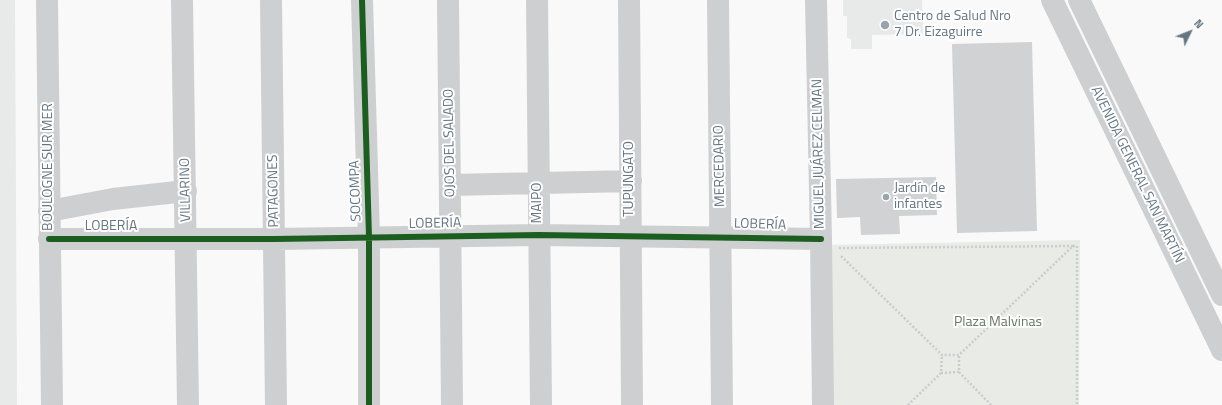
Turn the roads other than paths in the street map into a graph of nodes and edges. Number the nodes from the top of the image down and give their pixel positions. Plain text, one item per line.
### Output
1 (47, 0) edge
2 (182, 0) edge
3 (271, 0) edge
4 (362, 0) edge
5 (448, 0) edge
6 (537, 0) edge
7 (629, 0) edge
8 (718, 0) edge
9 (816, 0) edge
10 (1052, 0) edge
11 (1079, 0) edge
12 (631, 181) junction
13 (538, 182) junction
14 (450, 184) junction
15 (186, 191) junction
16 (49, 211) junction
17 (539, 235) junction
18 (451, 236) junction
19 (631, 236) junction
20 (721, 236) junction
21 (369, 237) junction
22 (49, 239) junction
23 (274, 239) junction
24 (187, 240) junction
25 (827, 243) junction
26 (1222, 295) edge
27 (1222, 350) edge
28 (52, 405) edge
29 (188, 405) edge
30 (276, 405) edge
31 (369, 405) edge
32 (452, 405) edge
33 (541, 405) edge
34 (632, 405) edge
35 (722, 405) edge
36 (823, 405) edge

1 - 16 street, BOULOGNE SUR MER
2 - 15 street, VILLARINO
3 - 23 street, PATAGONES
4 - 21 street, SOCOMPA
5 - 14 street, OJOS DEL SALADO
6 - 13 street, MAIPO
7 - 12 street, TUPUNGATO
8 - 20 street, MERCEDARIO
9 - 25 street, MIGUEL JUÁREZ CELMAN
10 - 27 street, AVENIDA GENERAL SAN MARTÍN
11 - 26 street, AVENIDA GENERAL SAN MARTÍN
12 - 13 street
12 - 19 street, TUPUNGATO
13 - 14 street
13 - 17 street, MAIPO
14 - 18 street, OJOS DEL SALADO
15 - 16 street
15 - 24 street, VILLARINO
16 - 22 street, BOULOGNE SUR MER
17 - 18 street, LOBERÍA
17 - 19 street, LOBERÍA
17 - 33 street, MAIPO
18 - 21 street, LOBERÍA
18 - 32 street, OJOS DEL SALADO
19 - 20 street, LOBERÍA
19 - 34 street, TUPUNGATO
20 - 25 street, LOBERÍA
20 - 35 street, MERCEDARIO
21 - 23 street, LOBERÍA
21 - 31 street, SOCOMPA
22 - 24 street, LOBERÍA
22 - 28 street, BOULOGNE SUR MER
23 - 24 street, LOBERÍA
23 - 30 street, PATAGONES
24 - 29 street, VILLARINO
25 - 36 street, MIGUEL JUÁREZ CELMAN

